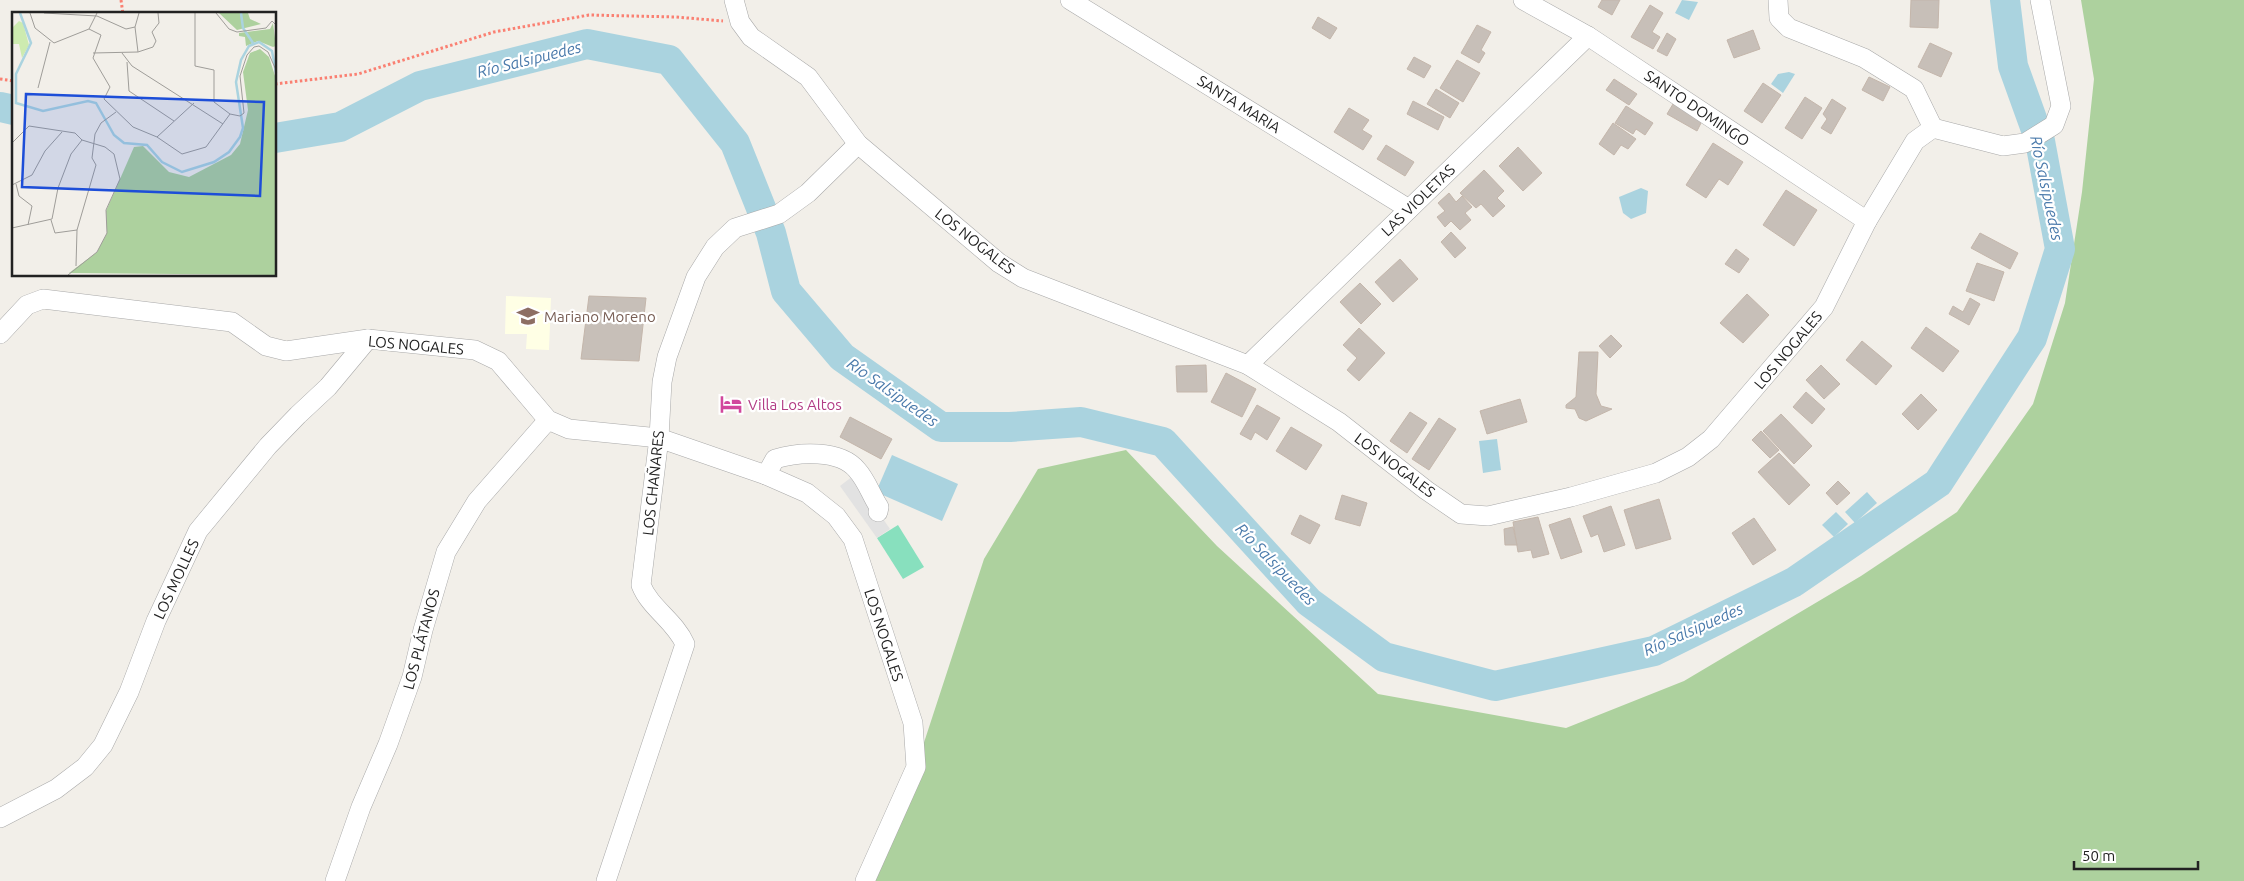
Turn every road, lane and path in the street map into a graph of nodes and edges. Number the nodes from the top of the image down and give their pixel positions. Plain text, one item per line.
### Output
1 (734, 0) edge
2 (1070, 0) edge
3 (1523, 0) edge
4 (1778, 0) edge
5 (2040, 0) edge
6 (740, 22) junction
7 (1588, 36) junction
8 (276, 84) edge
9 (1933, 128) junction
10 (858, 144) junction
11 (1409, 208) junction
12 (1867, 221) junction
13 (0, 334) edge
14 (368, 339) junction
15 (1248, 365) junction
16 (548, 420) junction
17 (659, 438) junction
18 (766, 475) junction
19 (878, 512) dead end
20 (0, 818) edge
21 (335, 881) edge
22 (606, 881) edge
23 (865, 881) edge

1 - 6 street, LOS NOGALES
2 - 11 street, SANTA MARIA
3 - 7 street, SANTO DOMINGO
4 - 9 street
5 - 9 street
6 - 8 path
6 - 10 street, LOS NOGALES
7 - 11 street, LAS VIOLETAS
7 - 12 street, SANTO DOMINGO
9 - 12 street, LOS NOGALES
10 - 15 street, LOS NOGALES
10 - 17 street, LOS CHAÑARES
11 - 15 street, LAS VIOLETAS
12 - 15 street, LOS NOGALES
13 - 14 street, LOS NOGALES
14 - 16 street, LOS NOGALES
14 - 20 street, LOS MOLLES
16 - 17 street, LOS NOGALES
16 - 21 street, LOS PLÁTANOS
17 - 18 street, LOS NOGALES
17 - 22 street, LOS CHAÑARES
18 - 19 street
18 - 23 street, LOS NOGALES

